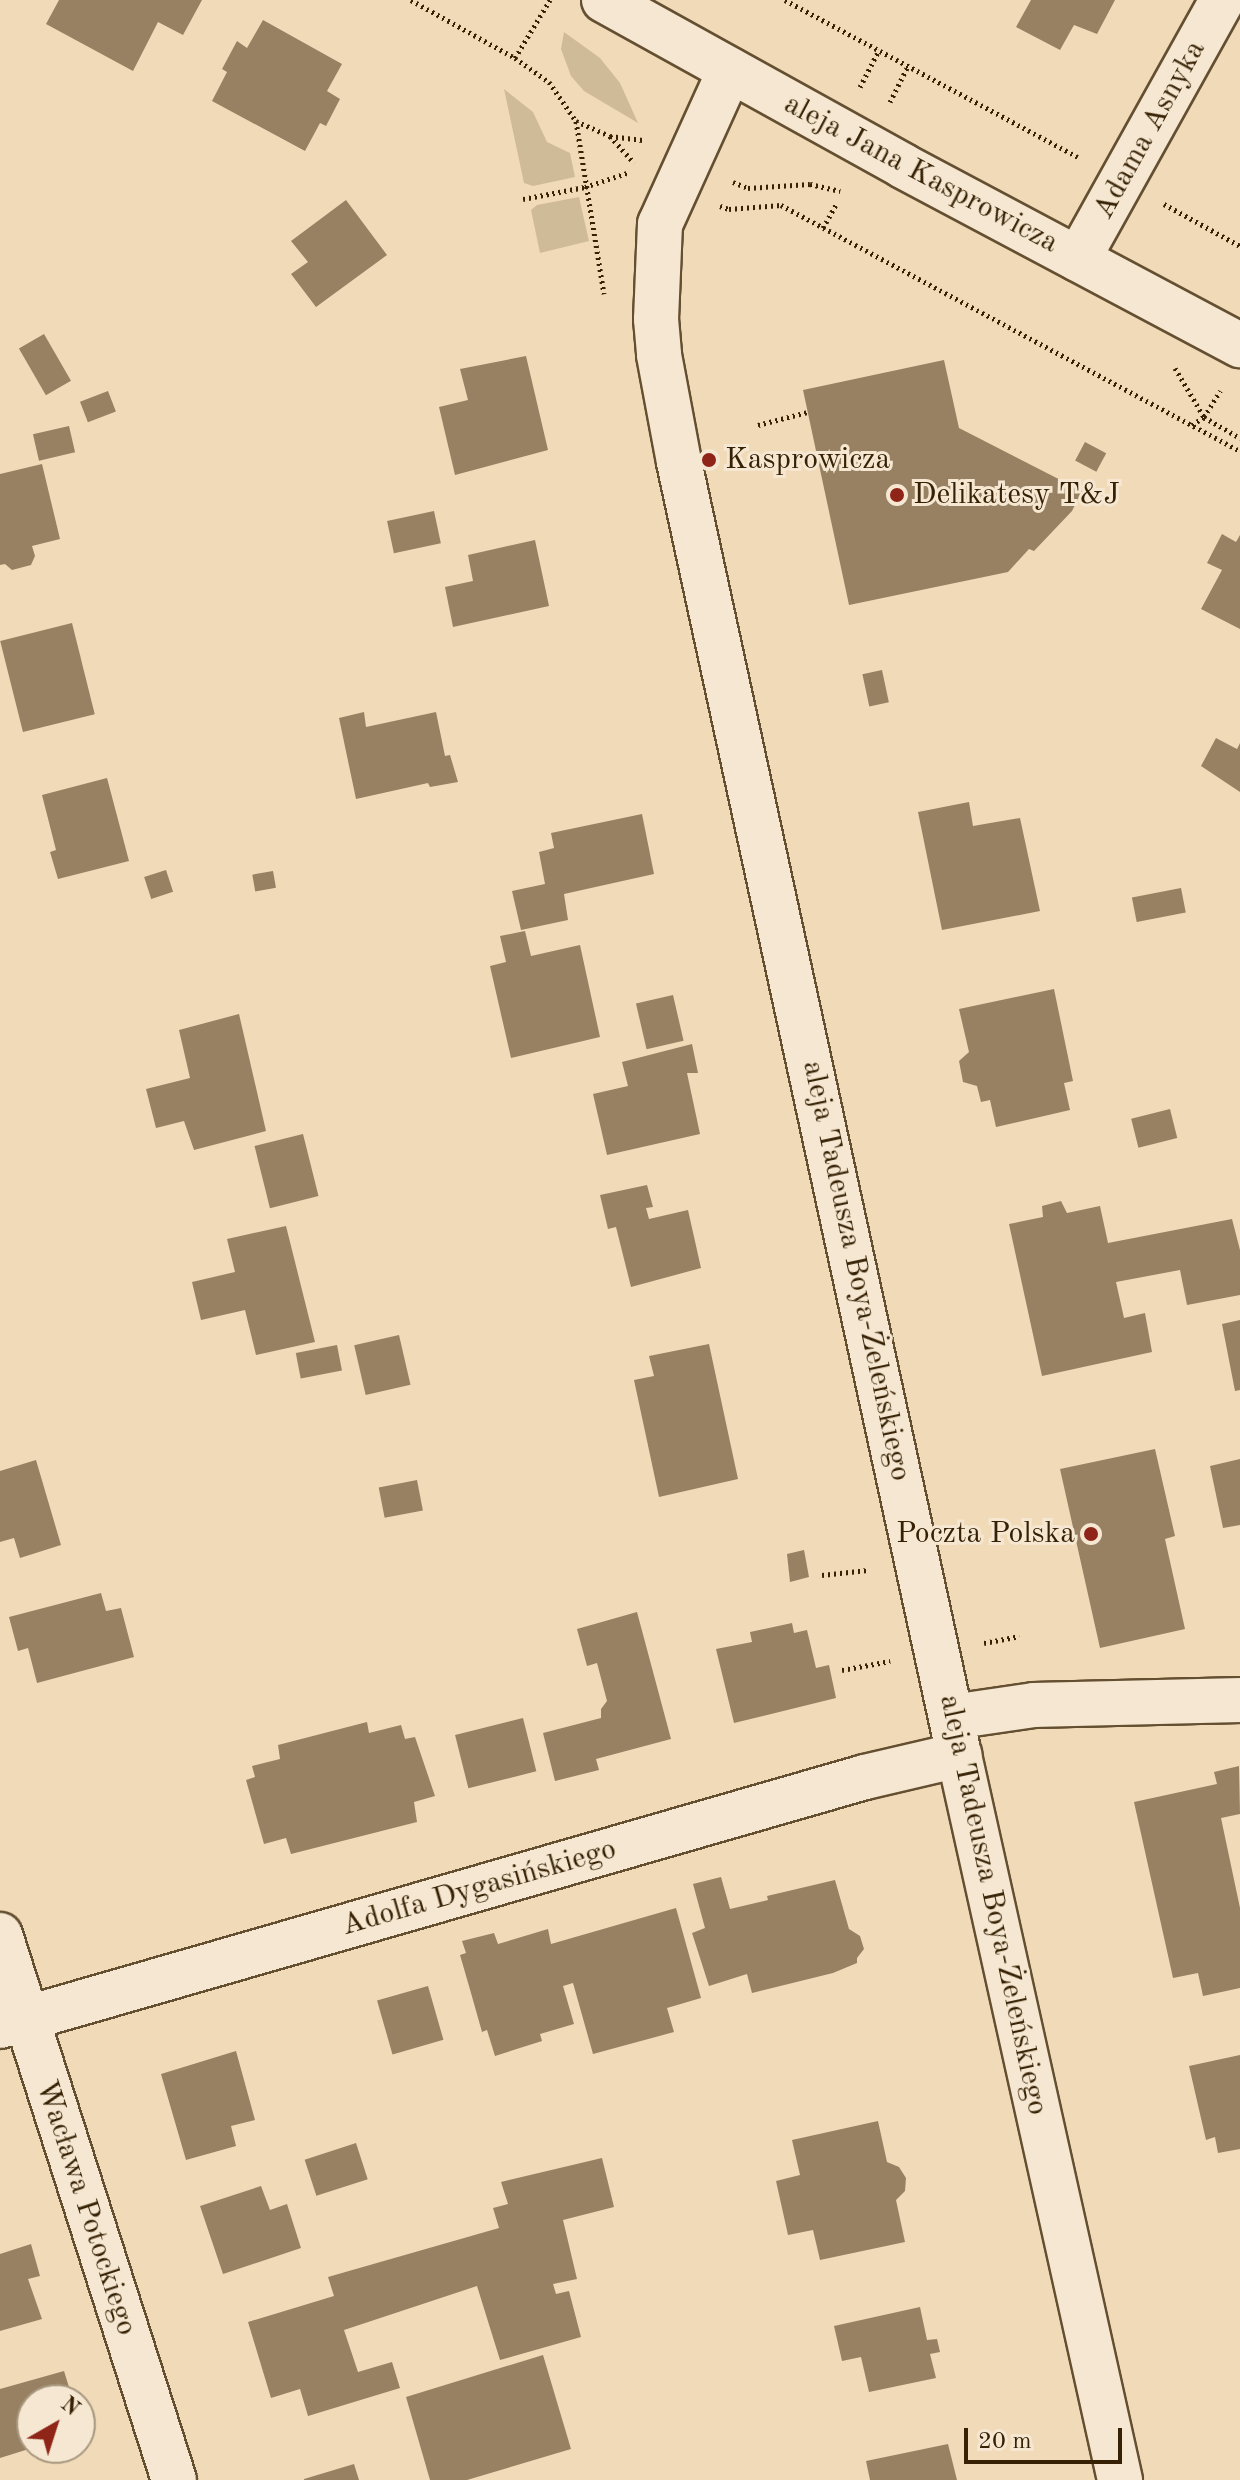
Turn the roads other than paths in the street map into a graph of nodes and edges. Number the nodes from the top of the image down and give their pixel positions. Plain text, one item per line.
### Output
1 (1222, 0) edge
2 (627, 5) edge
3 (730, 70) junction
4 (1078, 259) junction
5 (1240, 345) edge
6 (1240, 1700) edge
7 (956, 1736) junction
8 (0, 1935) edge
9 (12, 2022) edge
10 (174, 2480) edge
11 (1120, 2480) edge

1 - 4 street, Adama Asnyka
2 - 3 street, aleja Jana Kasprowicza
3 - 4 street, aleja Jana Kasprowicza
3 - 7 street, aleja Tadeusza Boya-Żeleńskiego
4 - 5 street, aleja Jana Kasprowicza
6 - 7 street, Adolfa Dygasińskiego
7 - 9 street, Adolfa Dygasińskiego
7 - 11 street, aleja Tadeusza Boya-Żeleńskiego
8 - 9 street, Wacława Potockiego
9 - 10 street, Wacława Potockiego

